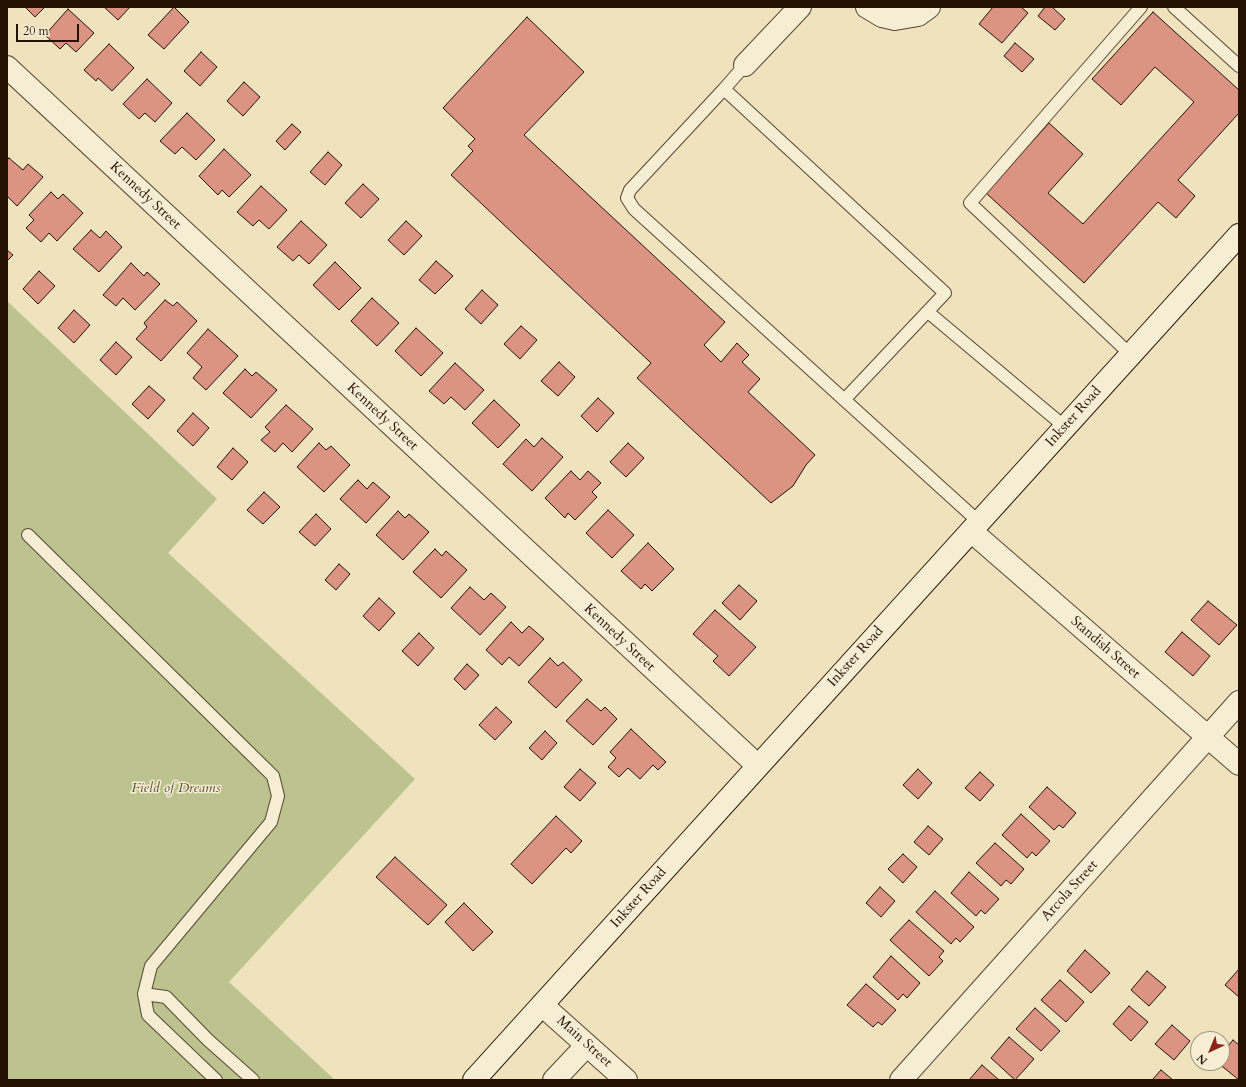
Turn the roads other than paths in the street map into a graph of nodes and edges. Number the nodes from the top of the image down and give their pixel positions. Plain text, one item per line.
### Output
1 (800, 7) edge
2 (867, 7) edge
3 (929, 7) edge
4 (1141, 7) edge
5 (1174, 7) edge
6 (745, 65) joint
7 (1239, 66) edge
8 (7, 67) edge
9 (724, 89) junction
10 (1239, 235) edge
11 (928, 312) junction
12 (1131, 355) junction
13 (844, 400) junction
14 (1065, 427) junction
15 (975, 526) junction
16 (28, 535) dead end
17 (1239, 702) edge
18 (1207, 737) junction
19 (1239, 764) edge
20 (758, 766) junction
21 (144, 994) junction
22 (542, 1005) junction
23 (587, 1045) junction
24 (216, 1080) edge
25 (253, 1080) edge
26 (474, 1080) edge
27 (554, 1080) edge
28 (626, 1080) edge
29 (901, 1080) edge

1 - 6 street
2 - 3 street
4 - 12 lane
5 - 7 lane
6 - 9 lane
8 - 20 street, Kennedy Street
9 - 11 lane
9 - 13 lane
10 - 12 street, Inkster Road
11 - 13 lane
11 - 14 lane
12 - 14 street, Inkster Road
13 - 15 lane
14 - 15 street, Inkster Road
15 - 18 street, Standish Street
15 - 20 street, Inkster Road
16 - 21 lane
17 - 18 street, Arcola Street
18 - 19 street, Standish Street
18 - 29 street, Arcola Street
20 - 22 street, Inkster Road
21 - 24 lane
21 - 25 lane
22 - 23 street, Main Street
22 - 26 street, Inkster Road
23 - 27 street
23 - 28 street, Main Street

